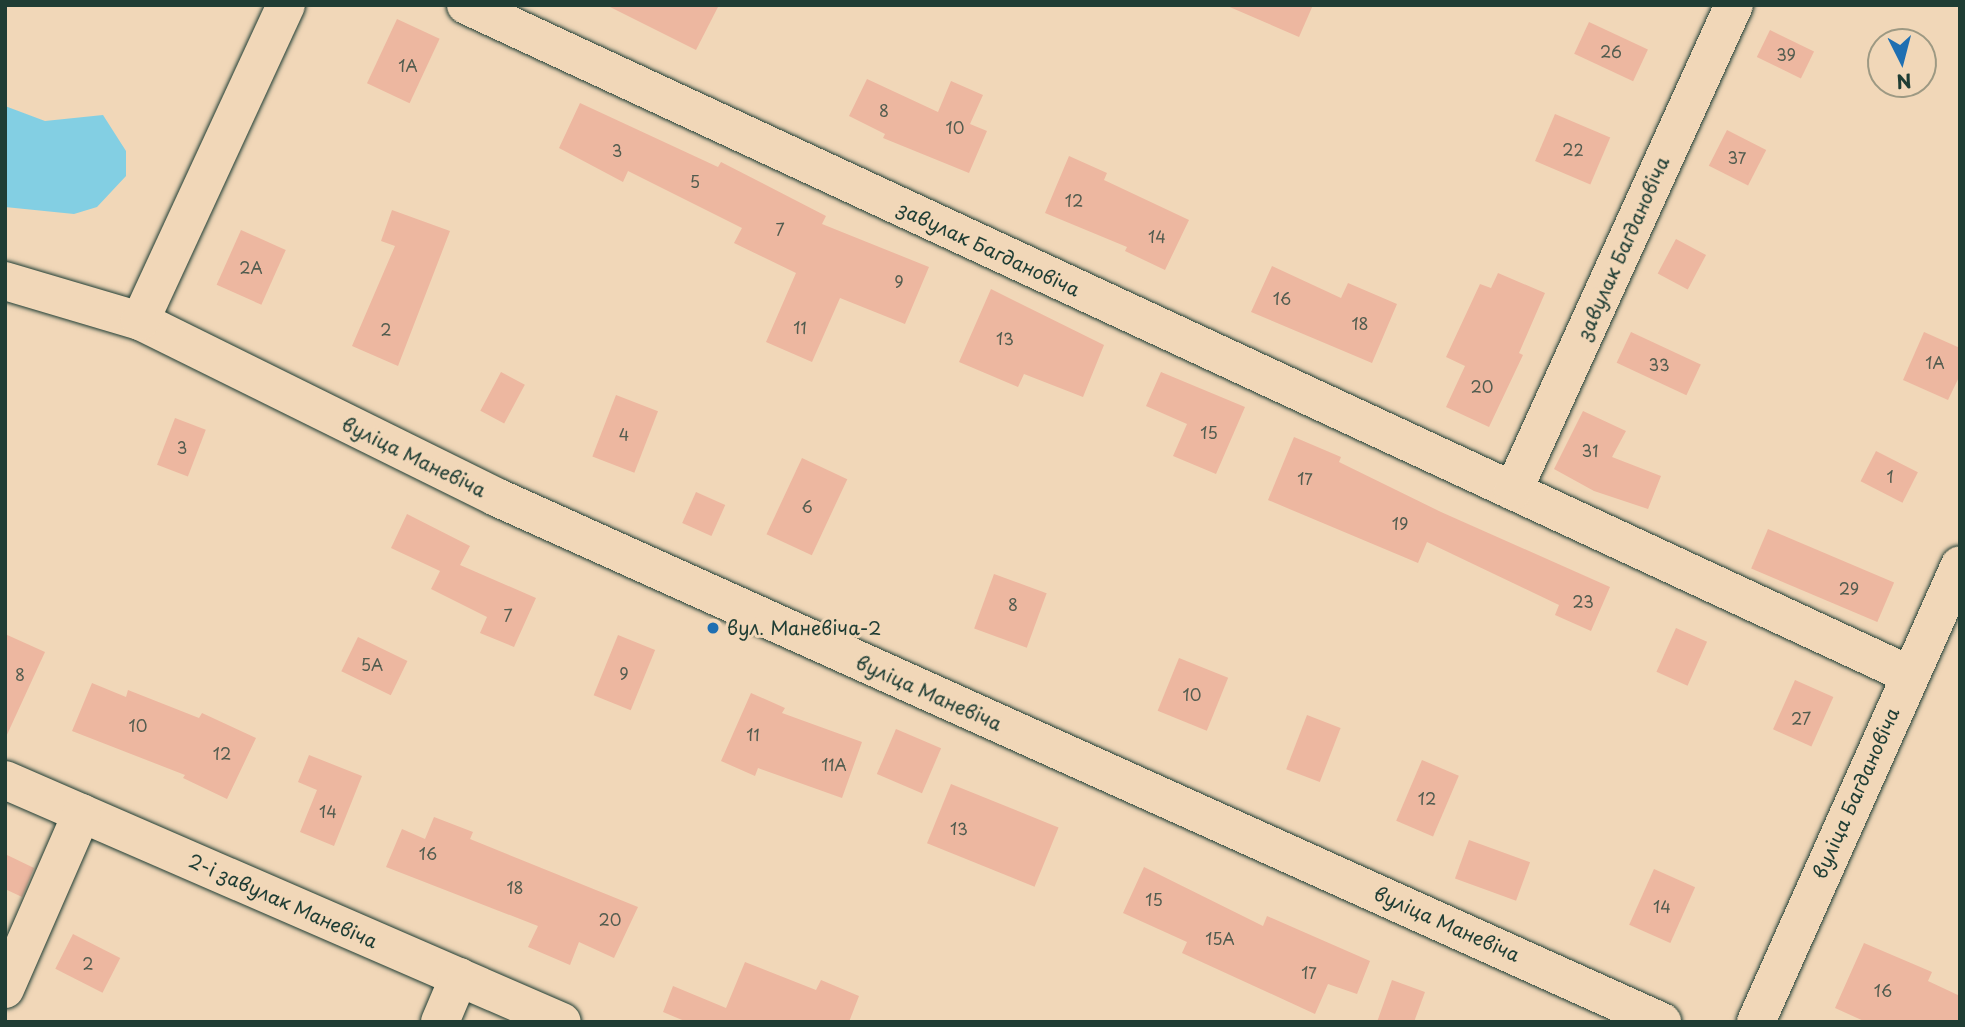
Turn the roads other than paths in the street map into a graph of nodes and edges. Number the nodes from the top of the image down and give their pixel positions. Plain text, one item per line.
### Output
1 (286, 5) edge
2 (466, 5) edge
3 (1734, 5) edge
4 (5, 281) edge
5 (140, 321) junction
6 (1513, 491) junction
7 (1960, 565) edge
8 (1908, 674) junction
9 (5, 780) edge
10 (82, 813) junction
11 (459, 977) junction
12 (5, 989) edge
13 (440, 1022) edge
14 (562, 1022) edge
15 (1662, 1022) edge
16 (1756, 1022) edge

1 - 5 street
2 - 6 street, завулак Багдановіча
3 - 6 street, завулак Багдановіча
4 - 5 street, вуліца Маневіча
5 - 15 street, вуліца Маневіча
6 - 8 street, завулак Багдановіча
7 - 8 street, вуліца Багдановіча
8 - 16 street, вуліца Багдановіча
9 - 10 street, 2-і завулак Маневіча
10 - 11 street, 2-і завулак Маневіча
10 - 12 street
11 - 13 street
11 - 14 street, 2-і завулак Маневіча

